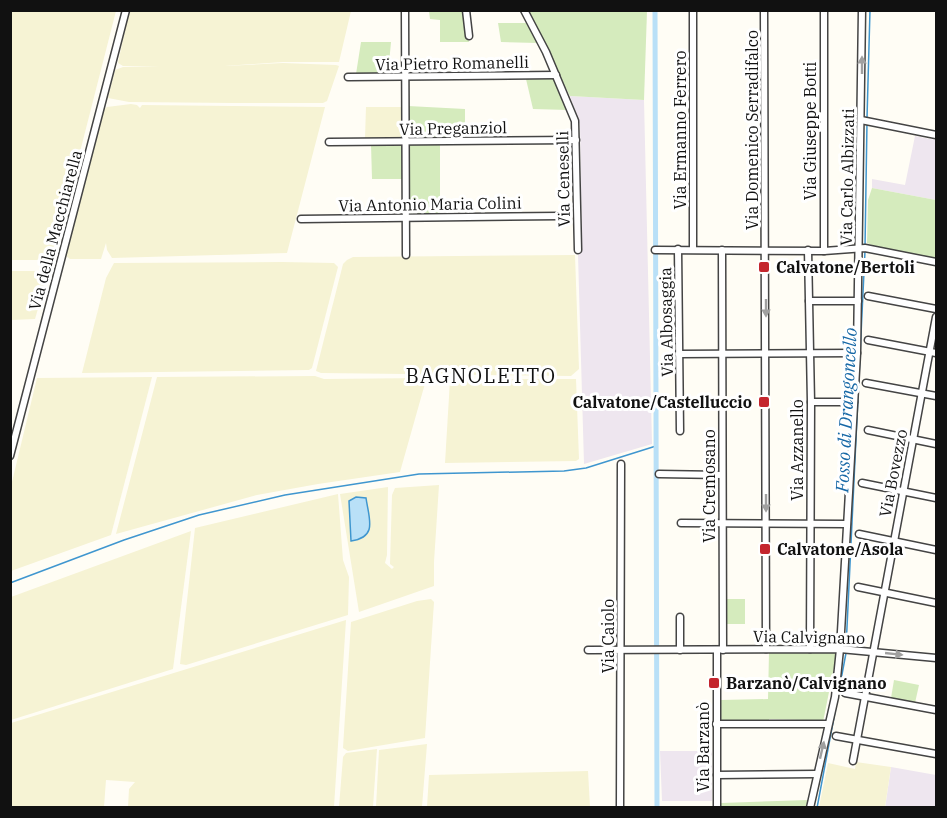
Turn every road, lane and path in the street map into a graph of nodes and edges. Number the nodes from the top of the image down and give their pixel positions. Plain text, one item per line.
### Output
1 (126, 10) edge
2 (405, 10) edge
3 (466, 10) edge
4 (524, 10) edge
5 (693, 10) edge
6 (764, 10) edge
7 (824, 10) edge
8 (862, 10) edge
9 (469, 36) dead end
10 (556, 75) junction
11 (348, 77) dead end
12 (405, 77) junction
13 (861, 120) junction
14 (936, 135) edge
15 (576, 140) junction
16 (330, 142) dead end
17 (405, 142) junction
18 (560, 216) dead end
19 (406, 218) junction
20 (301, 219) dead end
21 (678, 249) junction
22 (693, 249) junction
23 (860, 249) junction
24 (578, 250) dead end
25 (655, 250) dead end
26 (722, 250) junction
27 (766, 250) junction
28 (808, 250) junction
29 (824, 251) junction
30 (406, 255) dead end
31 (936, 262) edge
32 (868, 296) dead end
33 (809, 301) junction
34 (858, 301) junction
35 (936, 309) edge
36 (936, 317) edge
37 (868, 340) dead end
38 (933, 352) edge
39 (767, 353) junction
40 (857, 353) junction
41 (679, 354) junction
42 (723, 354) junction
43 (809, 354) junction
44 (866, 383) dead end
45 (922, 393) junction
46 (936, 396) edge
47 (810, 402) junction
48 (854, 402) junction
49 (868, 430) dead end
50 (680, 431) dead end
51 (914, 439) junction
52 (936, 444) edge
53 (10, 456) edge
54 (621, 464) dead end
55 (659, 474) dead end
56 (722, 475) junction
57 (862, 483) dead end
58 (903, 492) junction
59 (936, 498) edge
60 (681, 523) dead end
61 (723, 523) junction
62 (766, 523) junction
63 (810, 523) junction
64 (847, 524) junction
65 (859, 534) dead end
66 (894, 542) junction
67 (936, 550) edge
68 (858, 587) dead end
69 (885, 593) junction
70 (936, 603) edge
71 (680, 617) dead end
72 (766, 649) junction
73 (810, 649) junction
74 (840, 649) junction
75 (588, 650) dead end
76 (621, 650) junction
77 (680, 650) junction
78 (720, 650) junction
79 (874, 652) junction
80 (936, 658) edge
81 (845, 693) dead end
82 (865, 696) junction
83 (936, 710) edge
84 (716, 724) junction
85 (828, 724) junction
86 (837, 736) dead end
87 (857, 740) junction
88 (936, 754) edge
89 (854, 761) dead end
90 (817, 774) junction
91 (717, 775) junction
92 (620, 807) edge
93 (717, 807) edge
94 (810, 807) edge

1 - 53 street, Via della Macchiarella
2 - 12 street
3 - 9 street
4 - 10 street, Via Ceneselli
5 - 22 street, Via Ermanno Ferrero
6 - 27 street, Via Domenico Serradifalco
7 - 29 street, Via Giuseppe Botti
13 -> 8 street, Via Carlo Albizzati
10 - 12 street, Via Pietro Romanelli
10 - 15 street, Via Ceneselli
11 - 12 street, Via Pietro Romanelli
12 - 17 street
13 - 14 street
13 - 23 street, Via Carlo Albizzati
15 - 17 street, Via Preganziol
15 - 24 street, Via Ceneselli
16 - 17 street, Via Preganziol
17 - 19 street
18 - 19 street, Via Antonio Maria Colini
19 - 20 street, Via Antonio Maria Colini
19 - 30 street
21 - 22 street
21 - 25 street
21 - 41 street, Via Albosaggia
22 - 26 street
23 - 29 street
23 - 31 street
23 - 34 street, Via Carlo Albizzati
26 - 27 street
26 - 42 street, Via Cremosano
27 - 28 street
27 -> 39 street, Via Domenico Serradifalco
28 - 29 street
28 - 33 street, Via Azzanello
32 - 35 street
33 - 34 street
33 - 43 street, Via Azzanello
34 - 40 street, Via Carlo Albizzati
36 - 38 street, Via Bovezzo
37 - 38 street
38 - 45 street, Via Bovezzo
39 - 42 street
39 - 43 street
39 -> 62 street, Via Domenico Serradifalco
40 - 43 street
40 - 48 street, Via Carlo Albizzati
41 - 42 street
41 - 50 street, Via Albosaggia
42 - 56 street, Via Cremosano
43 - 47 street, Via Azzanello
44 - 45 street
45 - 46 street
45 - 51 street, Via Bovezzo
47 - 48 street
47 - 63 street, Via Azzanello
48 - 64 street, Via Carlo Albizzati
49 - 51 street
51 - 52 street
51 - 58 street, Via Bovezzo
54 - 76 street, Via Caiolo
55 - 56 street
56 - 61 street, Via Cremosano
57 - 58 street
58 - 59 street
58 - 66 street, Via Bovezzo
60 - 61 street
61 - 62 street
61 - 78 street, Via Cremosano
62 - 63 street
62 - 72 street, Via Domenico Serradifalco
63 - 64 street
63 - 73 street, Via Azzanello
64 - 74 street, Via Carlo Albizzati
65 - 66 street
66 - 67 street
66 - 69 street, Via Bovezzo
68 - 69 street
69 - 70 street
69 - 79 street, Via Bovezzo
71 - 77 street
72 - 73 street, Via Calvignano
72 - 78 street, Via Calvignano
73 - 74 street, Via Calvignano
74 - 79 street, Via Calvignano
74 - 85 street, Via Carlo Albizzati
75 - 76 street, Via Calvignano
76 - 77 street, Via Calvignano
76 - 92 street, Via Caiolo
77 - 78 street, Via Calvignano
78 - 84 street, Via Barzanò
79 -> 80 street, Via Calvignano
79 - 82 street, Via Bovezzo
81 - 82 street
82 - 83 street
82 - 87 street, Via Bovezzo
84 - 85 street
84 - 91 street, Via Barzanò
90 -> 85 street, Via Carlo Albizzati
86 - 87 street
87 - 88 street
87 - 89 street, Via Bovezzo
90 - 91 street
90 - 94 street, Via Carlo Albizzati
91 - 93 street, Via Barzanò

